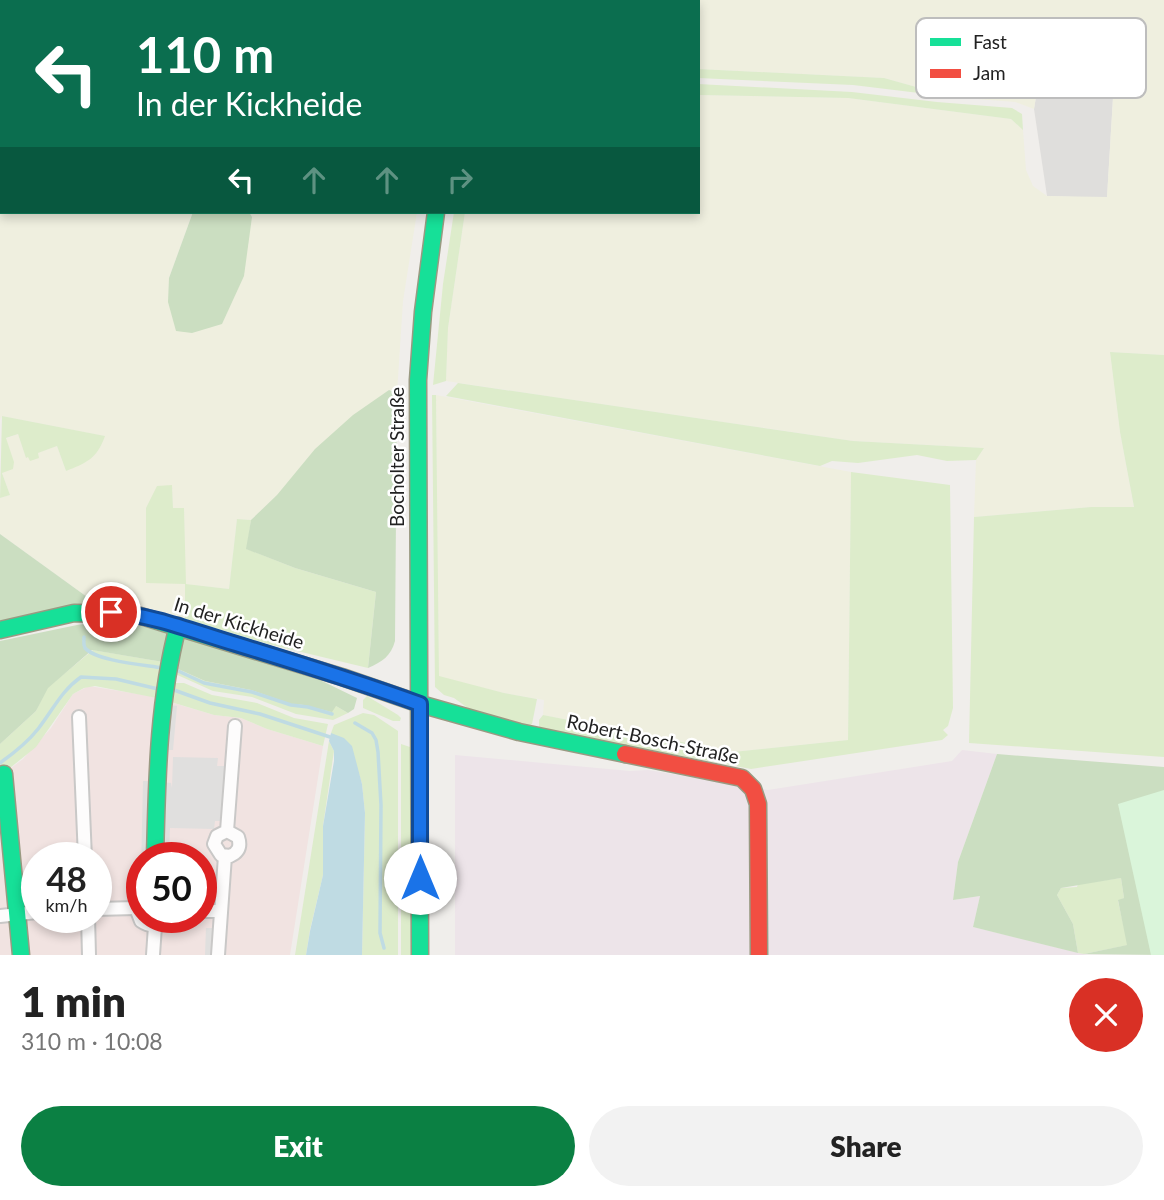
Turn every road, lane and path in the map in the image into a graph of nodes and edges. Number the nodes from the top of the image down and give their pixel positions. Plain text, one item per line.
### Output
1 (436, 214) edge
2 (178, 626) junction
3 (0, 630) edge
4 (420, 704) junction
5 (79, 717) dead end
6 (235, 726) dead end
7 (4, 774) dead end
8 (84, 842) edge
9 (156, 842) edge
10 (217, 911) edge
11 (221, 911) junction
12 (18, 914) junction
13 (21, 914) edge
14 (0, 916) edge
15 (88, 933) edge
16 (155, 933) edge
17 (21, 955) edge
18 (89, 955) edge
19 (153, 955) edge
20 (218, 955) edge
21 (420, 955) edge
22 (759, 955) edge

1 - 4 street, Bocholter Straße
2 - 3 street, In der Kickheide
2 - 4 street, In der Kickheide
2 - 9 street
4 - 21 street, Bocholter Straße
4 - 22 street, Robert-Bosch-Straße
5 - 8 street
6 - 11 street
7 - 12 street
10 - 11 street
11 - 20 street
12 - 13 street
12 - 14 street
12 - 17 street
15 - 18 street
16 - 19 street

